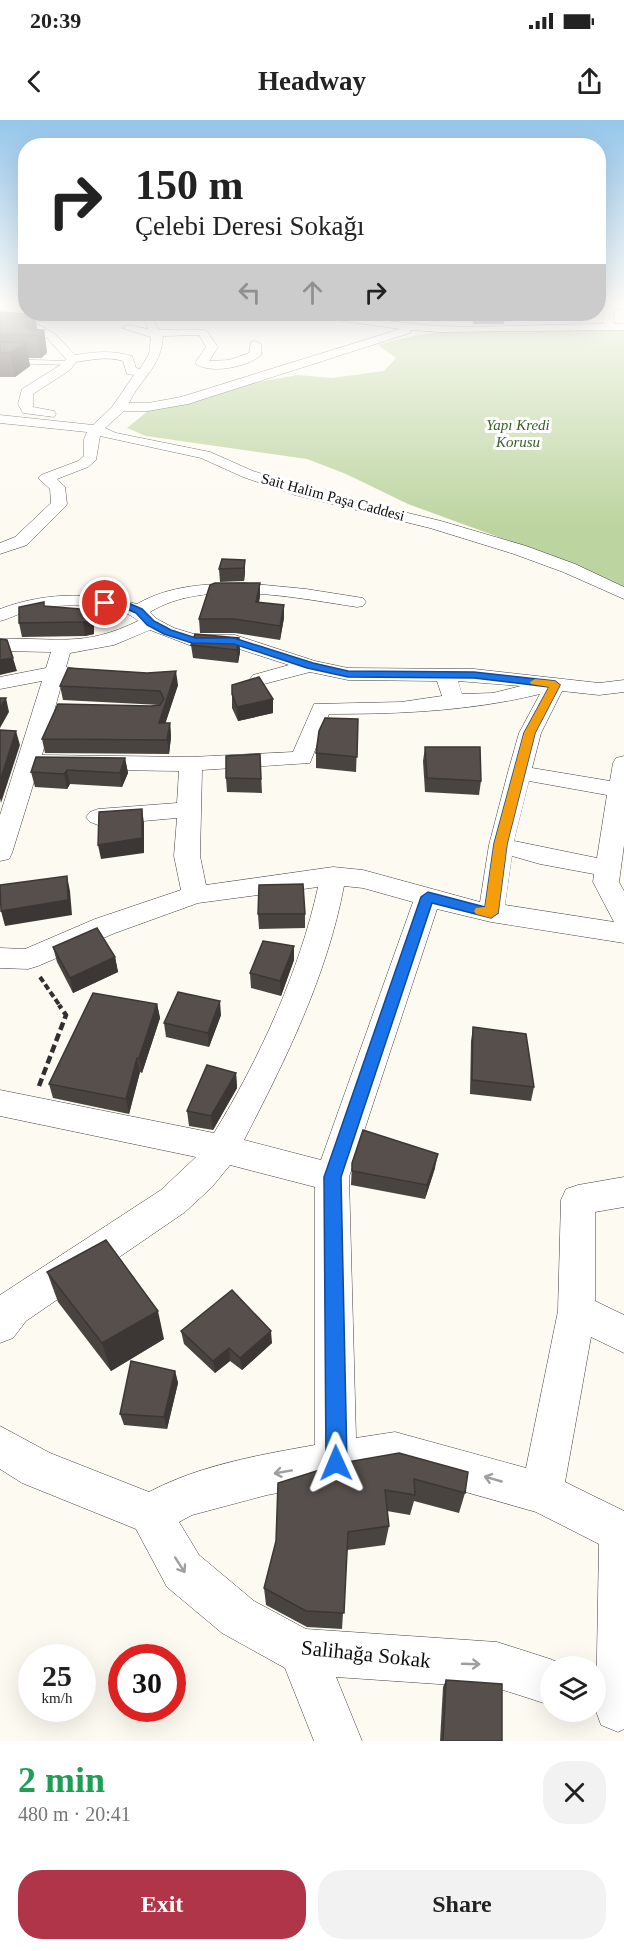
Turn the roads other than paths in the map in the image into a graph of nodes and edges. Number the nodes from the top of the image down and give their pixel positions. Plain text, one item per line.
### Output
1 (33, 378) edge
2 (47, 378) edge
3 (139, 378) edge
4 (258, 378) edge
5 (119, 407) junction
6 (49, 414) dead end
7 (3, 419) edge
8 (95, 429) junction
9 (0, 549) edge
10 (624, 594) edge
11 (357, 602) dead end
12 (0, 615) edge
13 (145, 617) junction
14 (0, 645) edge
15 (62, 647) junction
16 (310, 666) junction
17 (55, 672) junction
18 (87, 674) edge
19 (445, 674) junction
20 (260, 679) edge
21 (0, 683) edge
22 (555, 685) junction
23 (624, 686) edge
24 (454, 701) junction
25 (28, 762) junction
26 (624, 763) edge
27 (191, 764) junction
28 (519, 772) junction
29 (619, 790) junction
30 (189, 810) junction
31 (98, 817) edge
32 (501, 844) junction
33 (0, 853) edge
34 (607, 868) junction
35 (333, 876) junction
36 (195, 896) junction
37 (428, 897) junction
38 (491, 913) junction
39 (624, 916) edge
40 (624, 933) edge
41 (7, 958) edge
42 (15, 1106) edge
43 (223, 1149) junction
44 (332, 1177) junction
45 (624, 1192) edge
46 (577, 1311) junction
47 (0, 1325) edge
48 (624, 1334) edge
49 (0, 1446) edge
50 (336, 1463) junction
51 (542, 1493) junction
52 (151, 1514) junction
53 (623, 1534) edge
54 (302, 1652) junction
55 (540, 1679) edge
56 (613, 1706) edge
57 (338, 1741) edge

1 - 7 street
2 - 6 street
3 - 5 street
4 - 5 street
5 - 8 street
7 - 8 street, Sait Halim Paşa Caddesi
8 - 9 street
8 - 10 street, Sait Halim Paşa Caddesi
11 - 13 street
12 - 13 street
13 - 15 street
13 - 16 street
14 - 15 street
15 - 17 street
16 - 19 street
16 - 20 street
17 - 18 street
17 - 21 street
17 - 25 street
19 - 22 street
19 - 24 street
22 - 23 street
22 - 24 street
22 - 28 street
24 - 27 street
25 - 27 street
25 - 33 street
26 - 29 street
27 - 30 street
28 - 29 street
28 - 32 street
29 - 34 street
30 - 31 street
30 - 36 street
32 - 34 street
32 - 38 street
34 - 39 street
35 - 36 street
35 - 37 street
35 - 43 street
36 - 41 street
37 - 38 street
37 - 44 street
38 - 40 street
42 - 43 street
43 - 44 street
43 - 47 street
44 - 50 street
45 - 46 street
46 - 48 street
46 - 51 street
49 - 52 street
51 -> 50 street
50 -> 52 street
51 - 53 street
52 -> 54 street, Salihağa Sokak
53 - 56 street
54 -> 55 street, Salihağa Sokak
54 - 57 street

